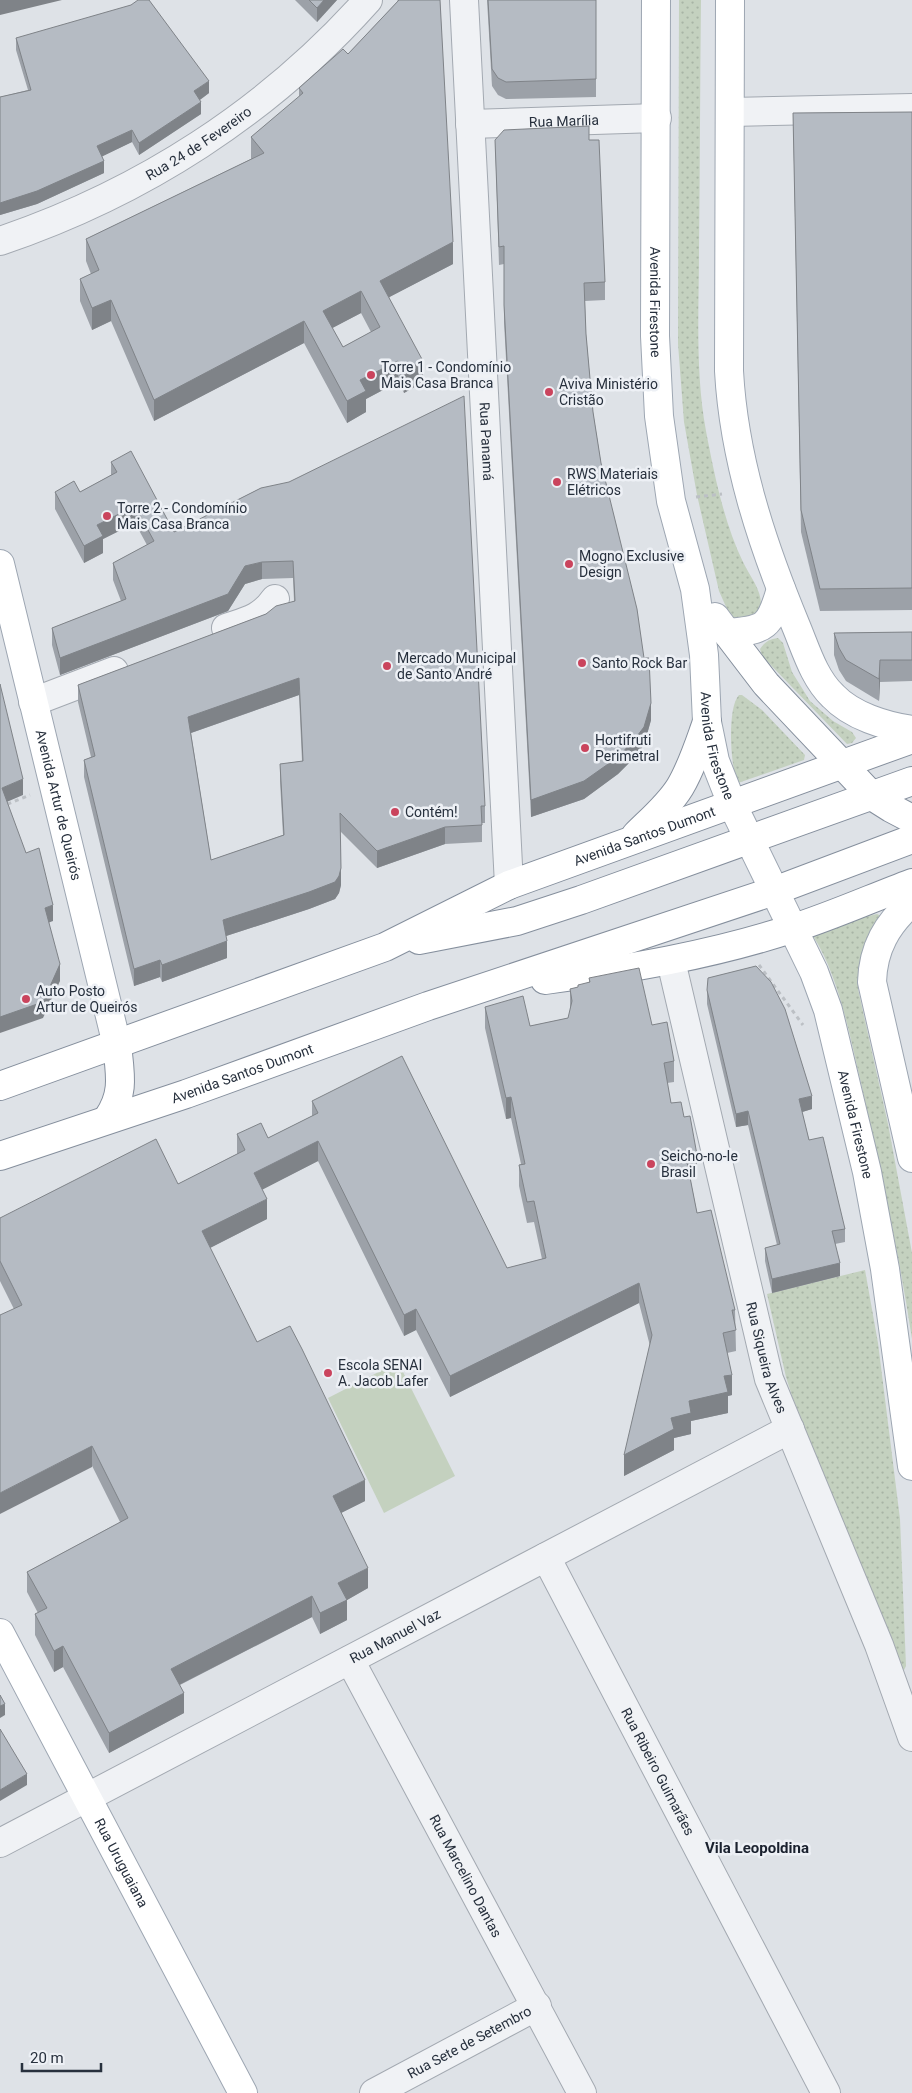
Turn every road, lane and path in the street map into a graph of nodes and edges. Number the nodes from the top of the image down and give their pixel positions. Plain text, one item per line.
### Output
1 (368, 0) edge
2 (464, 0) edge
3 (656, 0) edge
4 (730, 0) edge
5 (912, 108) edge
6 (731, 112) junction
7 (657, 118) junction
8 (470, 124) junction
9 (0, 241) edge
10 (748, 490) junction
11 (671, 501) junction
12 (0, 564) edge
13 (695, 589) junction
14 (781, 589) junction
15 (275, 598) dead end
16 (727, 633) junction
17 (206, 636) edge
18 (133, 664) edge
19 (33, 702) junction
20 (707, 722) junction
21 (912, 730) edge
22 (912, 739) edge
23 (843, 764) junction
24 (912, 781) edge
25 (872, 796) junction
26 (732, 804) junction
27 (912, 819) edge
28 (749, 839) junction
29 (912, 839) edge
30 (631, 840) junction
31 (912, 883) edge
32 (509, 885) junction
33 (774, 891) junction
34 (912, 902) edge
35 (793, 928) junction
36 (385, 947) junction
37 (757, 958) dead end
38 (671, 960) junction
39 (484, 988) junction
40 (835, 1035) junction
41 (117, 1045) junction
42 (0, 1086) edge
43 (108, 1118) junction
44 (0, 1156) edge
45 (912, 1158) edge
46 (790, 1429) junction
47 (912, 1466) edge
48 (546, 1557) junction
49 (0, 1633) edge
50 (350, 1660) junction
51 (912, 1737) edge
52 (87, 1797) junction
53 (0, 1843) edge
54 (537, 2006) junction
55 (243, 2093) edge
56 (374, 2093) edge
57 (582, 2093) edge
58 (826, 2093) edge

1 - 9 street, Rua 24 de Fevereiro
2 - 8 street, Rua Panamá
3 - 7 main road, Avenida Firestone
4 - 6 main road
5 - 6 street
6 - 10 main road
7 - 8 street, Rua Marília
7 - 11 main road, Avenida Firestone
8 - 32 street, Rua Panamá
10 - 11 path
10 - 14 main road
11 - 13 main road, Avenida Firestone
12 - 19 main road, Avenida Artur de Queirós
13 - 16 main road
13 - 20 main road, Avenida Firestone
14 - 16 main road
14 - 21 main road
15 - 17 street
16 - 23 main road
18 - 19 street
19 - 41 main road, Avenida Artur de Queirós
20 - 26 main road, Avenida Firestone
20 - 30 main road
22 - 23 main road, Avenida Santos Dumont
23 - 25 main road
23 - 26 main road, Avenida Santos Dumont
24 - 25 main road, Avenida Santos Dumont
25 - 27 main road
25 - 28 main road, Avenida Santos Dumont
26 - 28 main road, Avenida Firestone
26 - 30 main road, Avenida Santos Dumont
28 - 33 main road, Avenida Firestone
28 - 36 main road, Avenida Santos Dumont
29 - 33 main road, Avenida Santos Dumont
30 - 32 main road, Avenida Santos Dumont
31 - 35 main road, Avenida Santos Dumont
32 - 36 main road, Avenida Santos Dumont
33 - 35 main road, Avenida Firestone
33 - 39 main road, Avenida Santos Dumont
34 - 45 main road
35 - 38 main road, Avenida Santos Dumont
35 - 40 main road, Avenida Firestone
36 - 41 main road, Avenida Santos Dumont
37 - 40 path
38 - 39 main road, Avenida Santos Dumont
38 - 46 street, Rua Siqueira Alves
39 - 43 main road, Avenida Santos Dumont
40 - 47 main road, Avenida Firestone
41 - 42 main road, Avenida Santos Dumont
41 - 43 main road, Avenida Artur de Queirós
43 - 44 main road, Avenida Santos Dumont
46 - 48 street, Rua Manuel Vaz
46 - 51 street, Rua Siqueira Alves
48 - 50 street, Rua Manuel Vaz
48 - 58 street, Rua Ribeiro Guimarães
49 - 52 main road, Rua Uruguaiana
50 - 52 street, Rua Manuel Vaz
50 - 54 street, Rua Marcelino Dantas
52 - 53 street, Rua Manuel Vaz
52 - 55 main road, Rua Uruguaiana
54 - 56 street, Rua Sete de Setembro
54 - 57 street, Rua Marcelino Dantas

